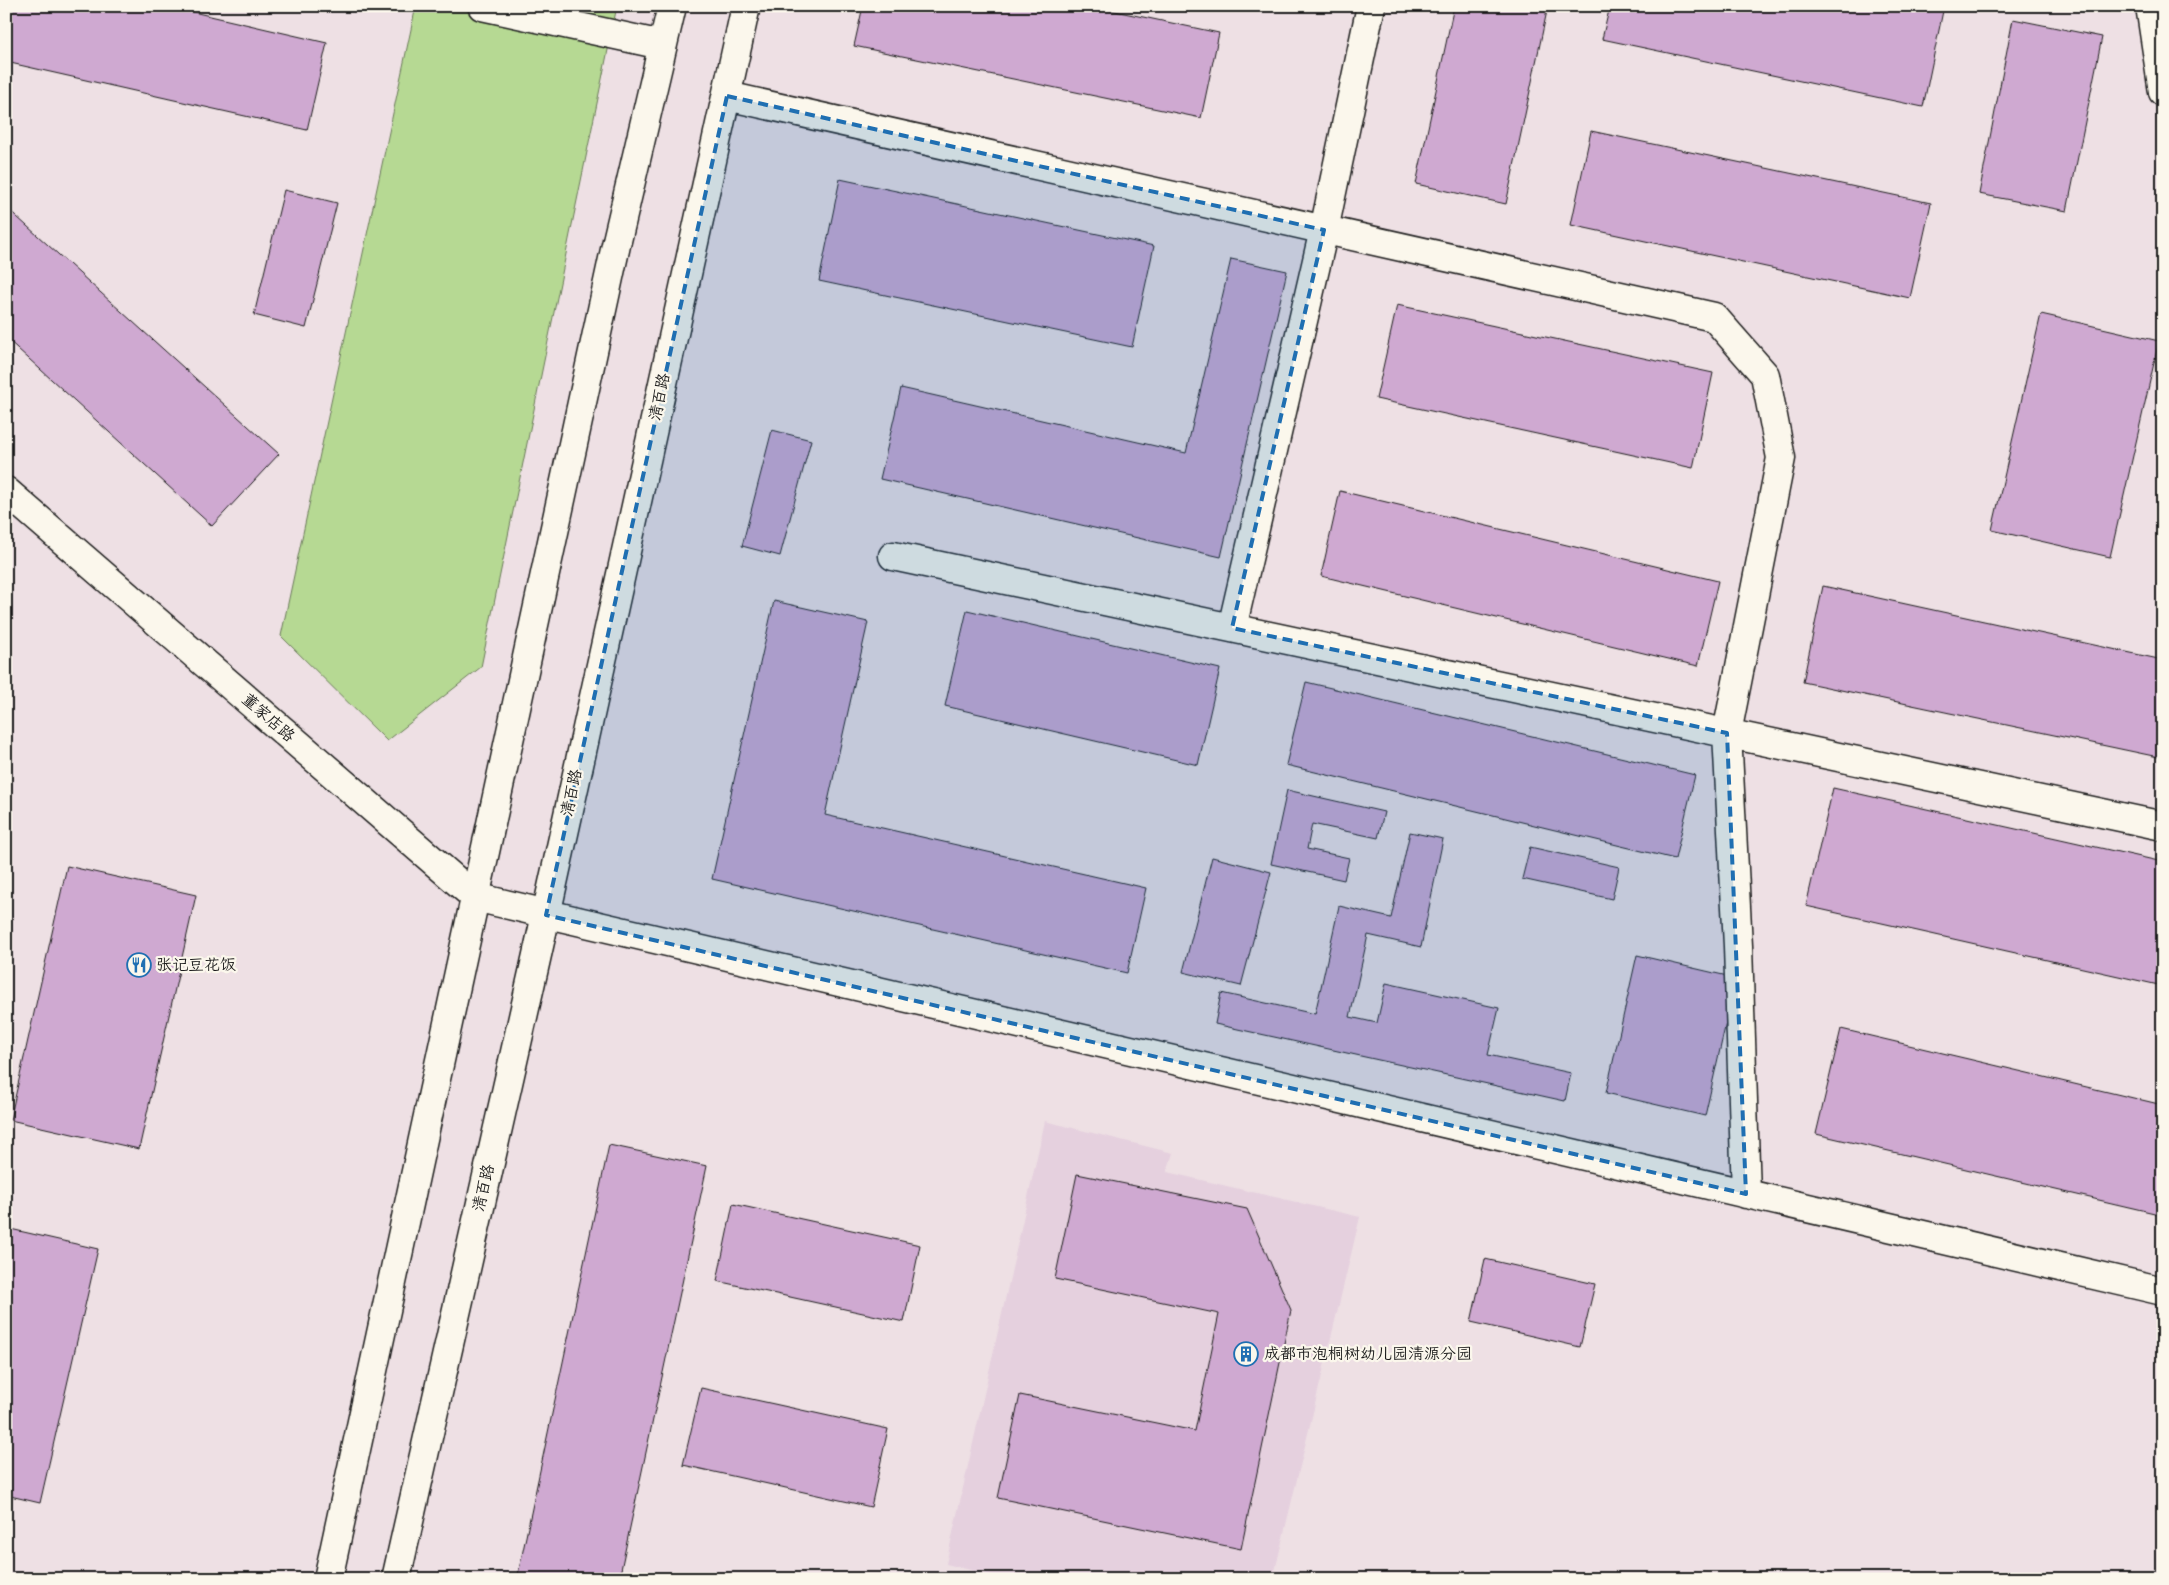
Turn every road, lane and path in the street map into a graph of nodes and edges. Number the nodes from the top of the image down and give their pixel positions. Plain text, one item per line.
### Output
1 (482, 6) edge
2 (672, 6) edge
3 (746, 6) edge
4 (1371, 6) edge
5 (2150, 6) edge
6 (662, 45) junction
7 (2163, 92) edge
8 (726, 96) junction
9 (1324, 230) junction
10 (6, 491) edge
11 (893, 556) dead end
12 (1232, 628) junction
13 (1727, 734) junction
14 (2163, 826) edge
15 (475, 897) junction
16 (546, 914) junction
17 (1746, 1194) junction
18 (2163, 1291) edge
19 (328, 1579) edge
20 (396, 1579) edge

1 - 6 street
2 - 6 street
3 - 8 street, 清百路
4 - 9 street
5 - 7 street
6 - 15 street
8 - 9 street
8 - 16 street, 清百路
9 - 12 street
9 - 13 street
10 - 15 street, 董家店路
11 - 12 street
12 - 13 street
13 - 14 street
13 - 17 street
15 - 16 street, 董家店路
15 - 19 street
16 - 17 street, 董家店路
16 - 20 street, 清百路
17 - 18 street, 董家店路

